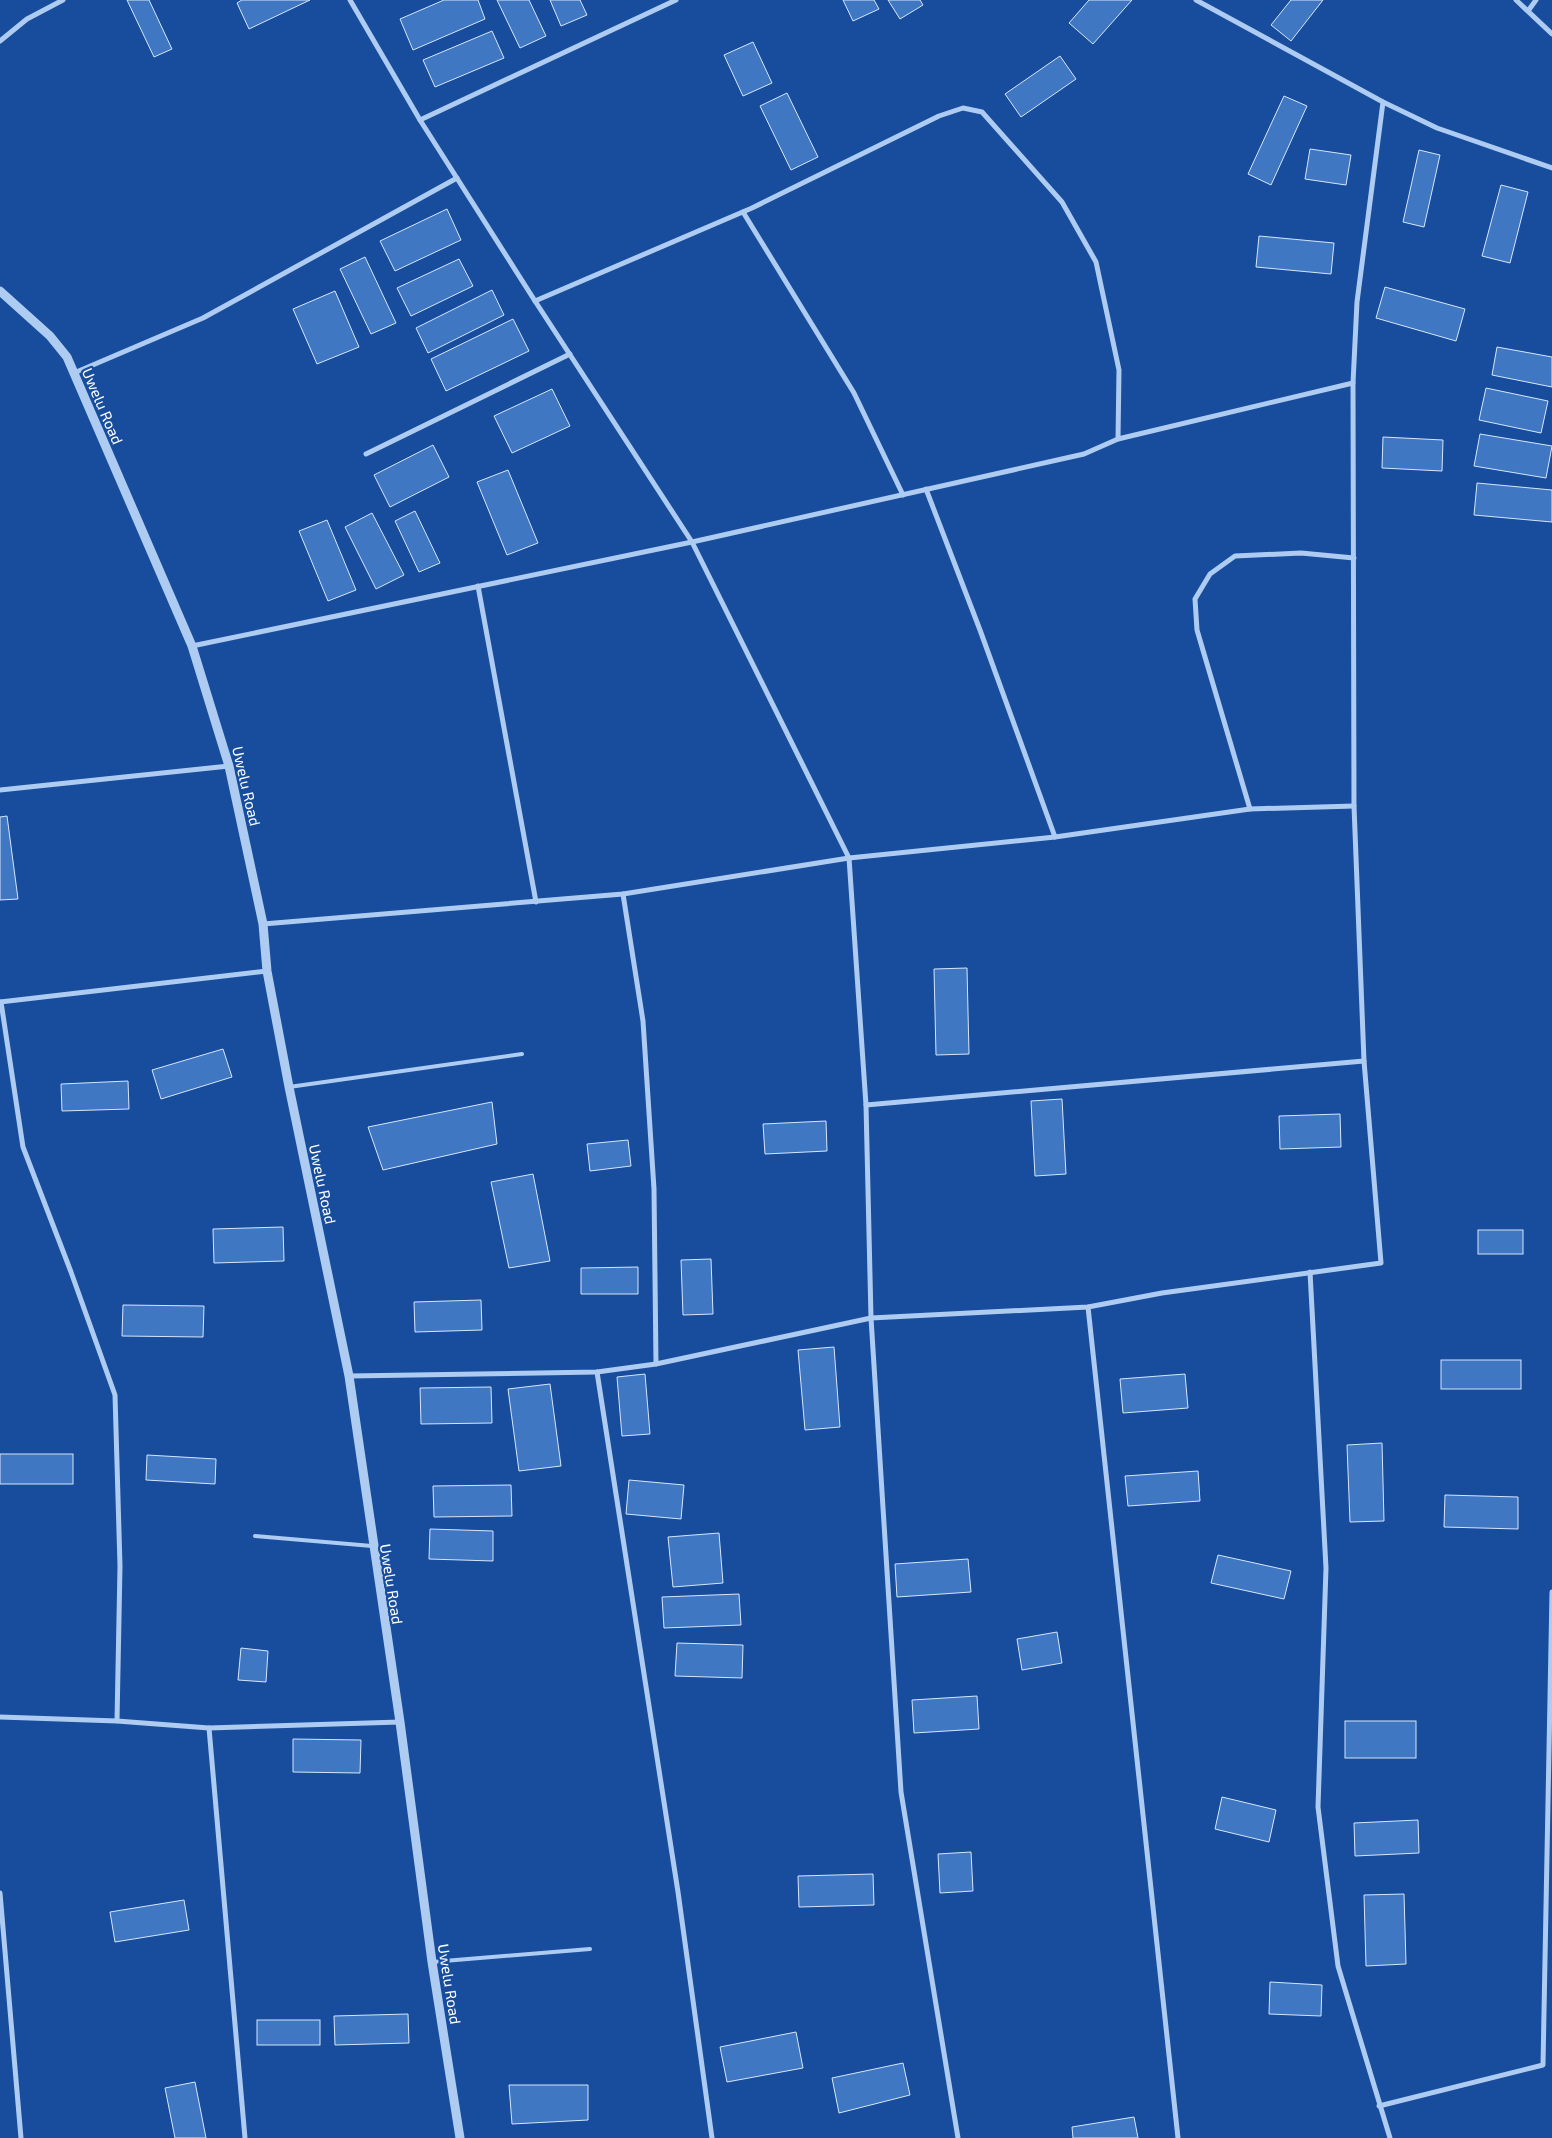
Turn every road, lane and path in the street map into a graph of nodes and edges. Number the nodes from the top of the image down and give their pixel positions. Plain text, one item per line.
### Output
1 (63, 0) edge
2 (350, 0) edge
3 (676, 0) edge
4 (1196, 0) edge
5 (1516, 0) edge
6 (1536, 0) edge
7 (1528, 11) junction
8 (1552, 34) edge
9 (0, 41) edge
10 (1383, 102) junction
11 (420, 120) junction
12 (1552, 168) edge
13 (457, 178) junction
14 (743, 212) junction
15 (0, 292) edge
16 (535, 302) junction
17 (570, 354) junction
18 (74, 373) junction
19 (1352, 383) junction
20 (1118, 439) junction
21 (366, 454) dead end
22 (926, 490) junction
23 (903, 494) junction
24 (692, 542) junction
25 (1354, 558) junction
26 (478, 586) junction
27 (192, 646) junction
28 (230, 766) junction
29 (0, 790) edge
30 (1354, 806) junction
31 (1250, 809) junction
32 (1055, 837) junction
33 (849, 858) junction
34 (623, 894) junction
35 (536, 902) junction
36 (263, 924) junction
37 (267, 972) junction
38 (0, 1002) edge
39 (522, 1054) dead end
40 (1364, 1061) junction
41 (289, 1087) junction
42 (866, 1105) junction
43 (1310, 1272) junction
44 (1088, 1307) junction
45 (871, 1318) junction
46 (656, 1364) junction
47 (597, 1372) junction
48 (349, 1376) junction
49 (254, 1536) dead end
50 (372, 1546) junction
51 (1552, 1592) edge
52 (0, 1717) edge
53 (117, 1721) junction
54 (400, 1722) junction
55 (209, 1728) junction
56 (0, 1893) edge
57 (590, 1949) dead end
58 (432, 1962) junction
59 (1379, 2106) junction
60 (21, 2138) edge
61 (244, 2138) edge
62 (460, 2138) edge
63 (712, 2138) edge
64 (958, 2138) edge
65 (1178, 2138) edge
66 (1390, 2138) edge

1 - 9 street
2 - 11 street
3 - 11 street
4 - 10 street
5 - 7 street
6 - 7 street
7 - 8 street
10 - 12 street
10 - 19 street
11 - 13 street
13 - 16 street
13 - 18 street
14 - 16 street
14 - 20 street
14 - 23 street
15 - 18 street, Uwelu Road
16 - 17 street
17 - 21 street
17 - 24 street
18 - 27 street, Uwelu Road
19 - 20 street
19 - 25 street
20 - 22 street
22 - 23 street
22 - 32 street
23 - 24 street
24 - 26 street
24 - 33 street
25 - 30 street
25 - 31 street
26 - 27 street
26 - 35 street
27 - 28 street, Uwelu Road
28 - 29 street
28 - 36 street, Uwelu Road
30 - 31 street
30 - 40 street
31 - 32 street
32 - 33 street
33 - 34 street
33 - 42 street
34 - 35 street
34 - 46 street
35 - 36 street
36 - 37 street, Uwelu Road
37 - 38 street
37 - 41 street, Uwelu Road
38 - 53 street
39 - 41 lane
40 - 42 street
40 - 43 street
41 - 48 street, Uwelu Road
42 - 45 street
43 - 44 street
43 - 59 street
44 - 45 street
44 - 65 street
45 - 46 street
45 - 64 street
46 - 47 street
47 - 48 street
47 - 63 street
48 - 50 street, Uwelu Road
49 - 50 lane
50 - 54 street, Uwelu Road
51 - 59 street
52 - 53 street
53 - 55 street
54 - 55 street
54 - 58 street, Uwelu Road
55 - 61 street
56 - 60 street
57 - 58 lane
58 - 62 street, Uwelu Road
59 - 66 street

